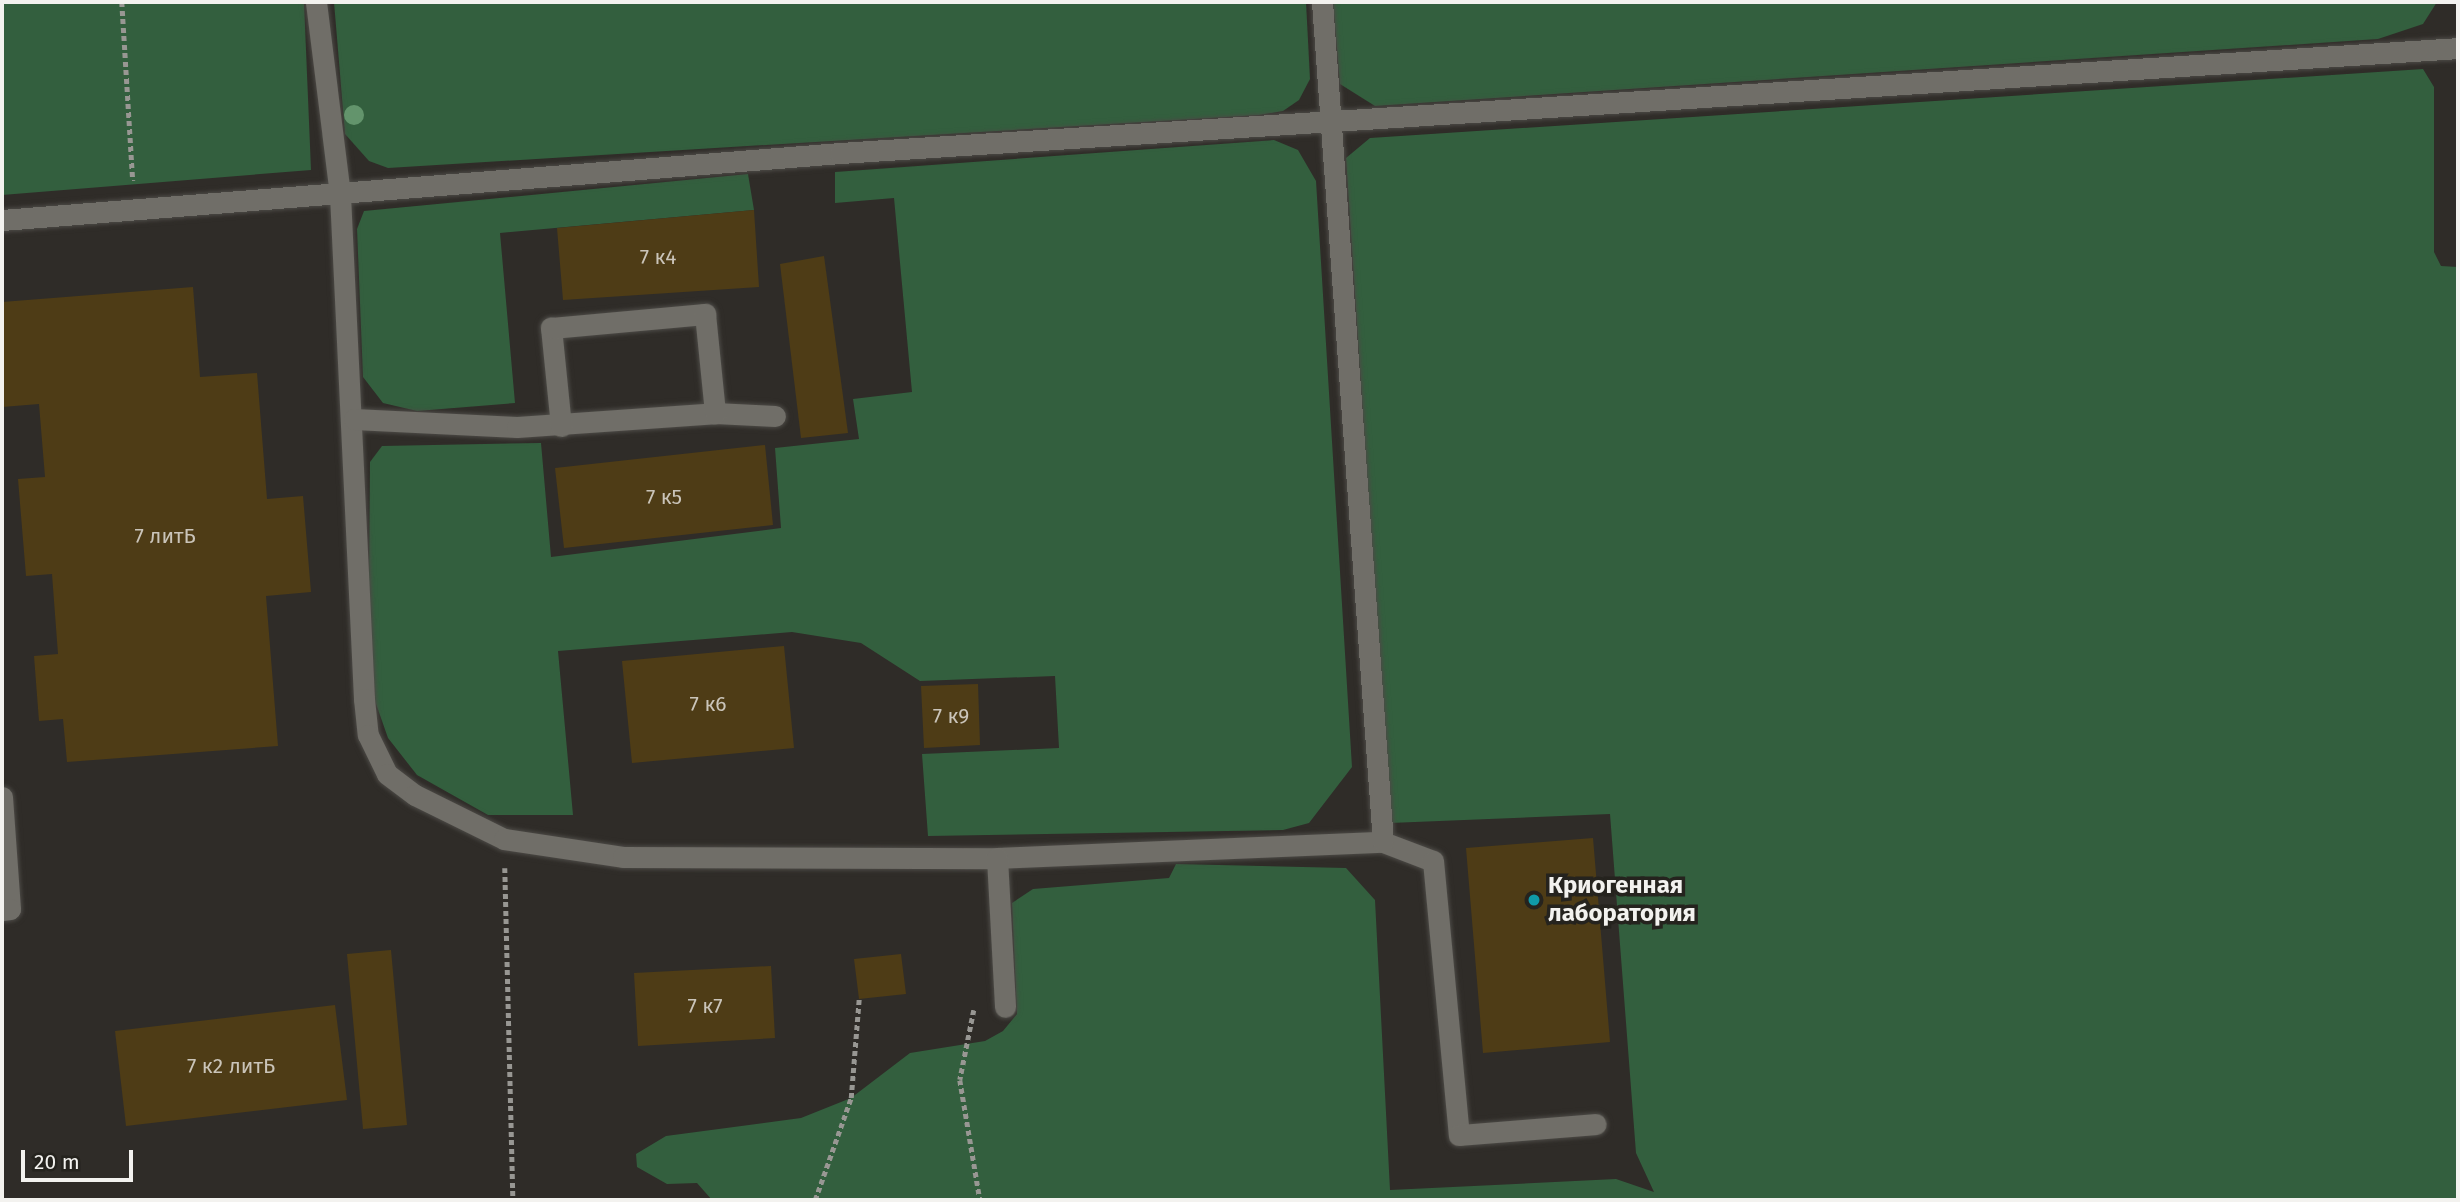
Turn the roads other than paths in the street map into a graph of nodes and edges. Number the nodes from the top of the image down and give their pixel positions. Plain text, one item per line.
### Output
1 (316, 2) edge
2 (1322, 2) edge
3 (2458, 48) edge
4 (1328, 120) junction
5 (340, 195) junction
6 (2, 220) edge
7 (715, 413) junction
8 (775, 416) dead end
9 (354, 419) junction
10 (561, 426) junction
11 (2, 797) edge
12 (1383, 842) junction
13 (997, 859) junction
14 (2, 910) edge
15 (1004, 1007) dead end
16 (1596, 1124) dead end

1 - 5 lane
2 - 4 lane
3 - 4 lane
4 - 5 lane
4 - 12 lane
5 - 6 lane
5 - 9 lane
7 - 8 lane
7 - 10 lane
7 - 10 lane
9 - 10 lane
9 - 13 lane
11 - 14 lane
12 - 13 lane
12 - 16 lane
13 - 15 lane

